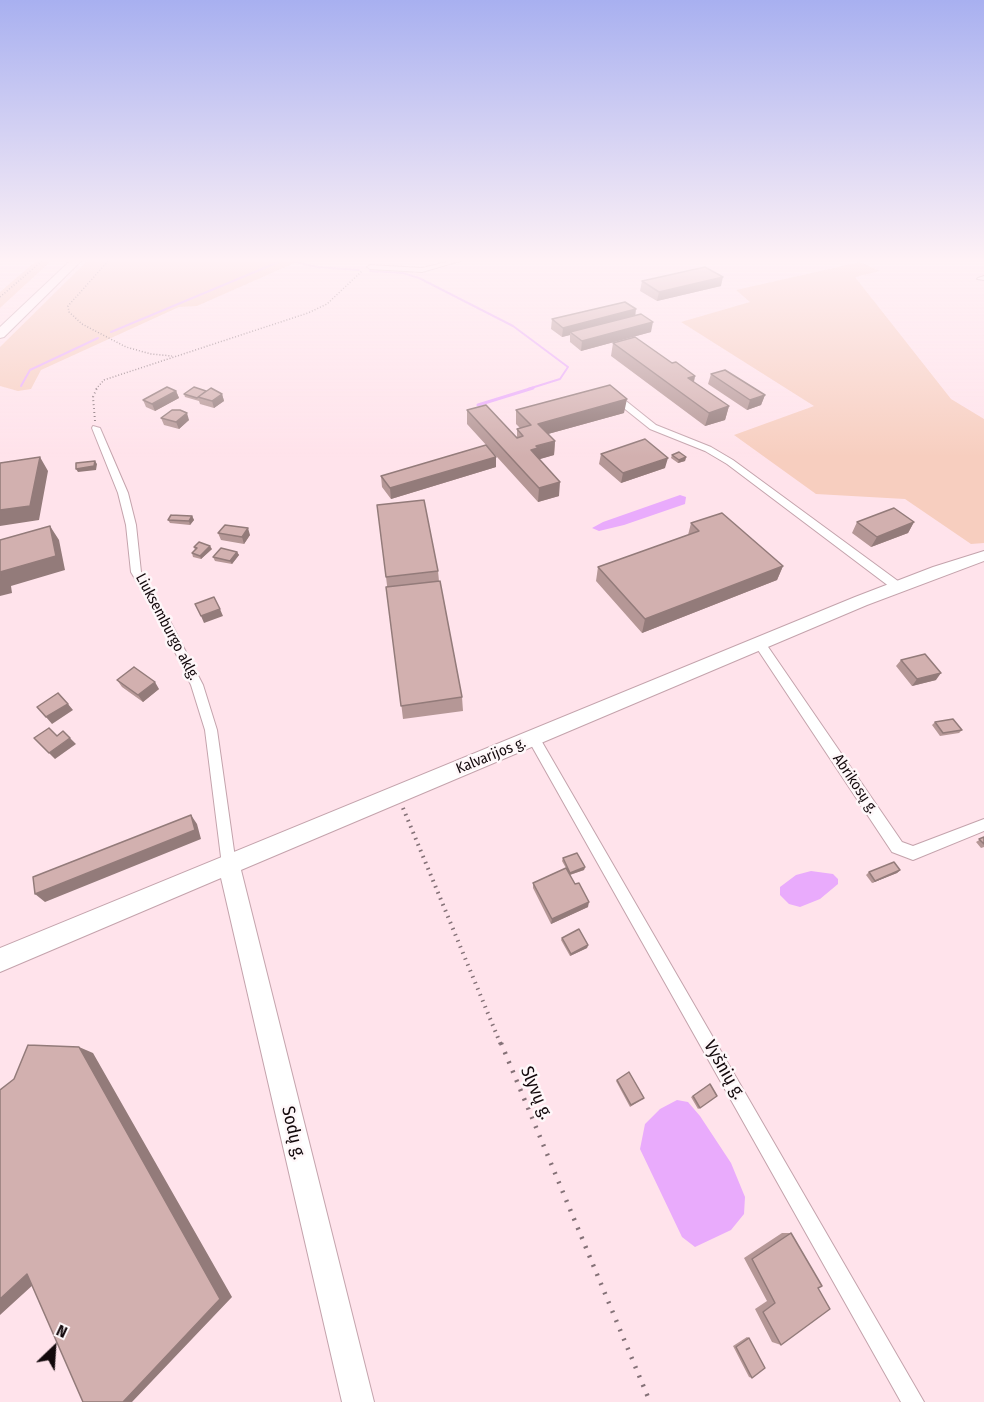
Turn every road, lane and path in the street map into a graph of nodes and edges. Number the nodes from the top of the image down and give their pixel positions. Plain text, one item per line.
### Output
1 (87, 326) edge
2 (262, 326) edge
3 (177, 356) junction
4 (618, 399) edge
5 (96, 428) joint
6 (984, 556) edge
7 (898, 587) junction
8 (760, 644) junction
9 (534, 739) junction
10 (398, 795) junction
11 (984, 825) edge
12 (229, 865) junction
13 (0, 960) edge
14 (358, 1402) edge
15 (650, 1402) edge
16 (914, 1402) edge

1 - 3 path
2 - 3 path
3 - 5 path
4 - 7 street
5 - 12 street, Liuksemburgo aklg.
6 - 7 main road, Kalvarijos g.
7 - 8 main road, Kalvarijos g.
8 - 9 main road, Kalvarijos g.
8 - 11 street, Abrikosų g.
9 - 10 main road, Kalvarijos g.
9 - 16 street, Vyšnių g.
10 - 12 main road, Kalvarijos g.
10 - 15 path, Slyvų g.
12 - 13 main road, Kalvarijos g.
12 - 14 main road, Sodų g.

